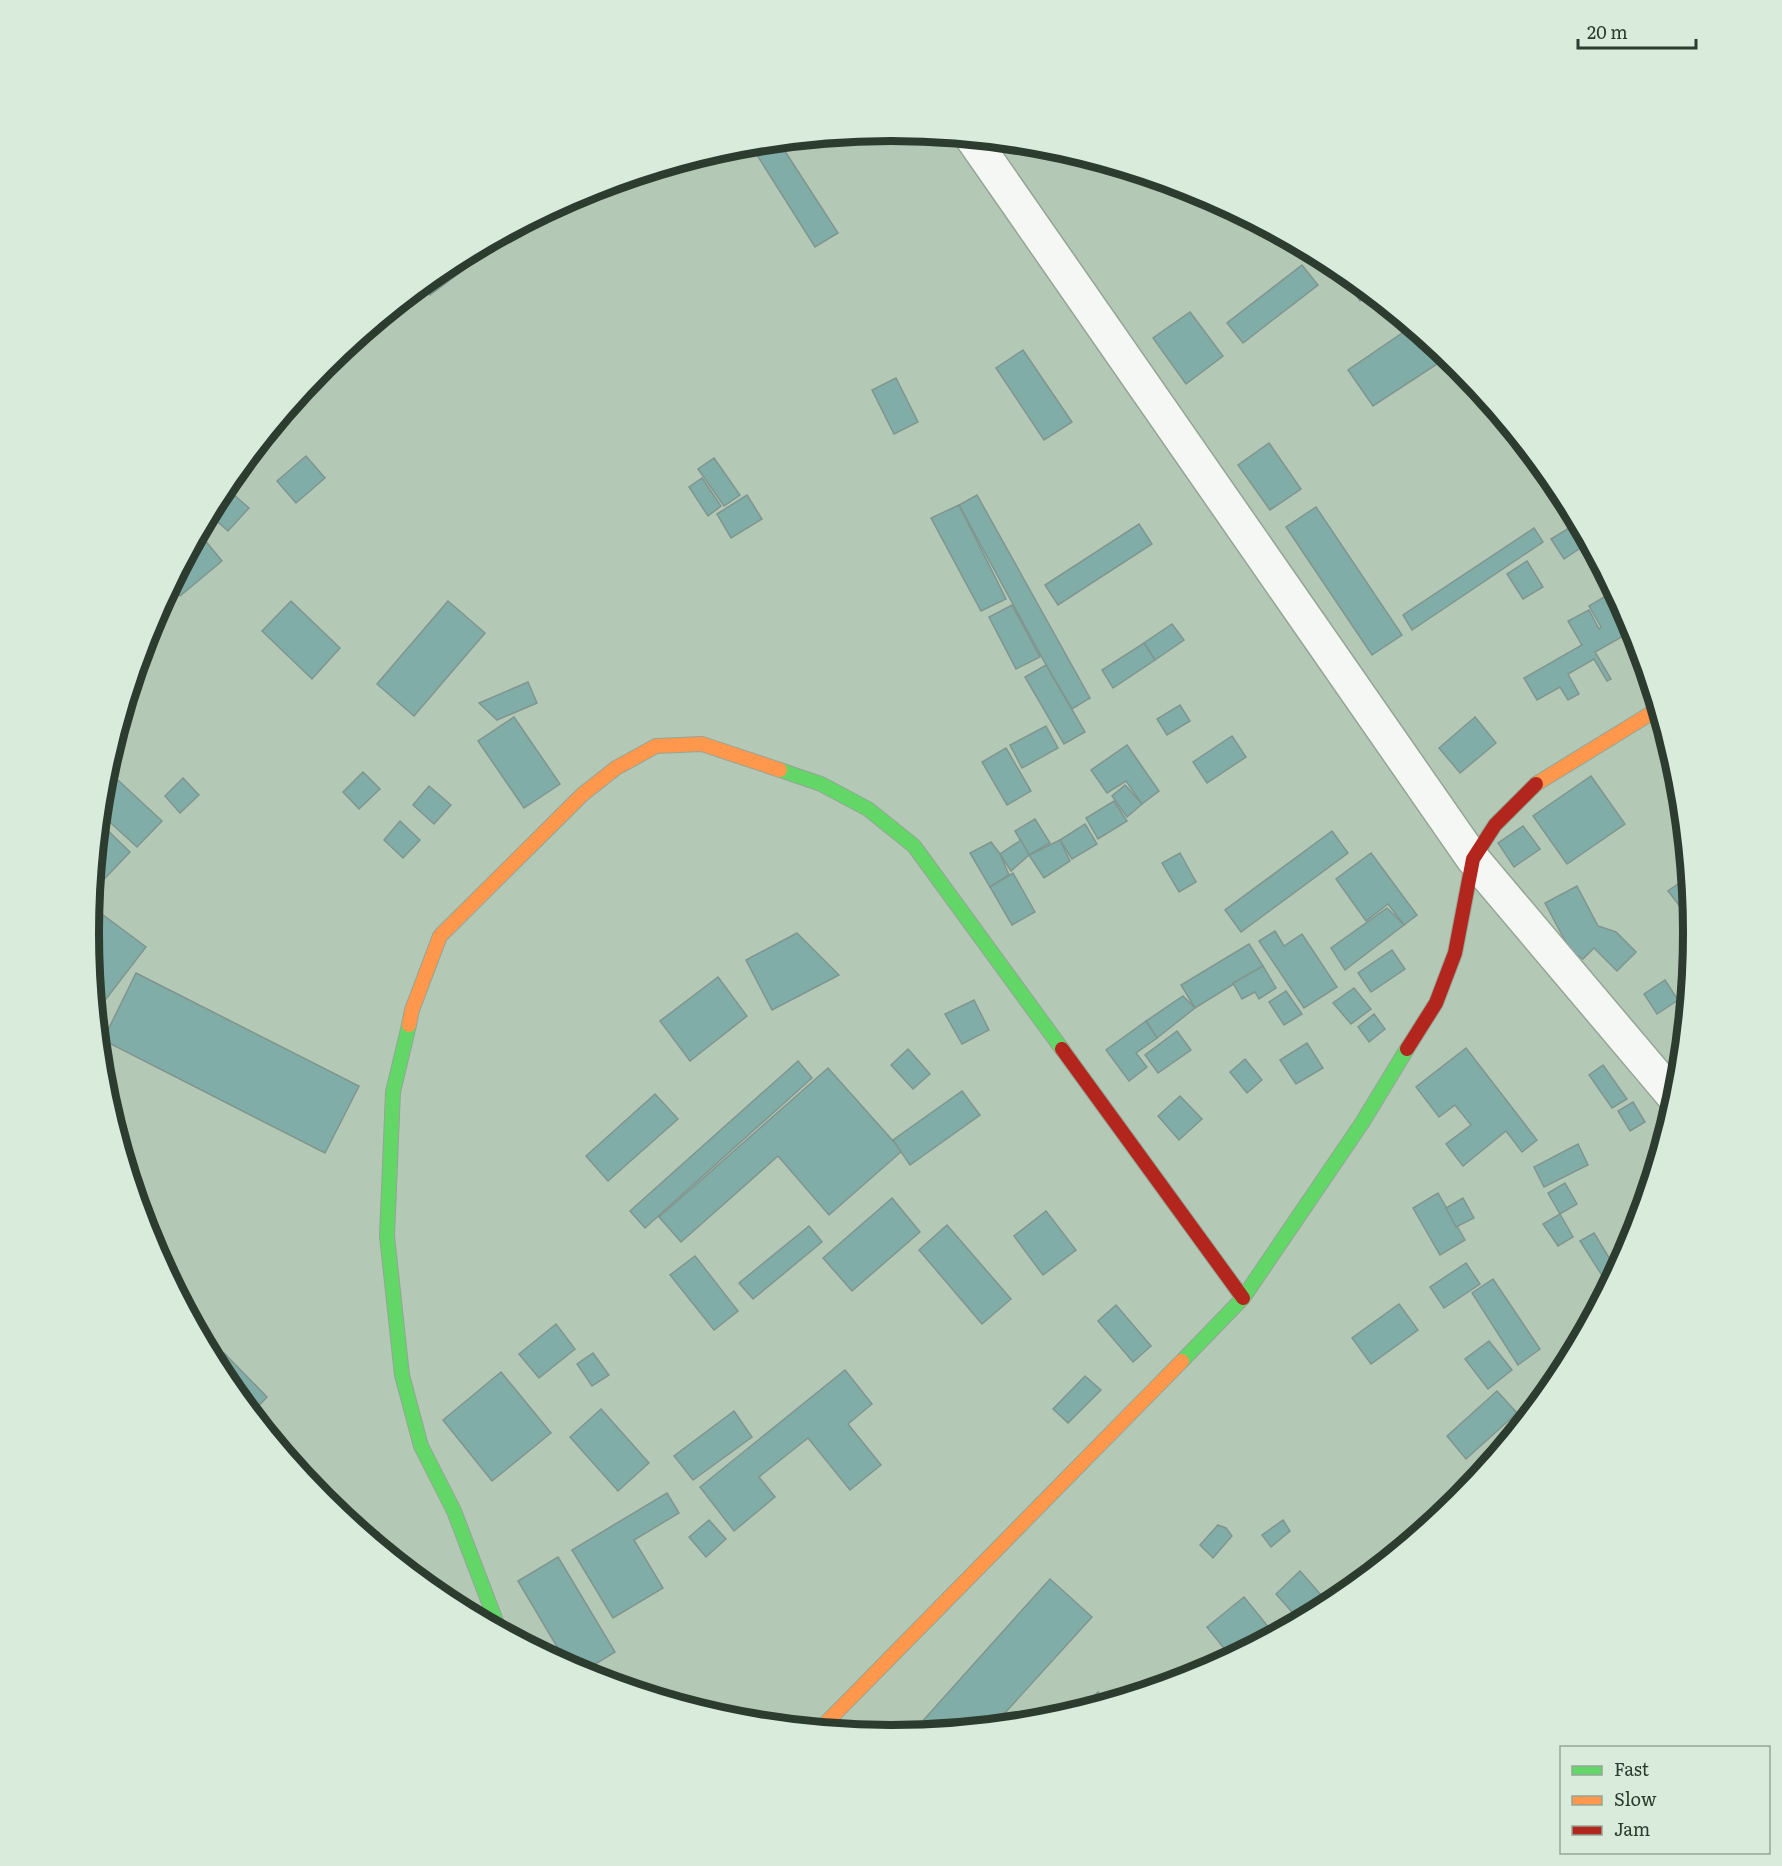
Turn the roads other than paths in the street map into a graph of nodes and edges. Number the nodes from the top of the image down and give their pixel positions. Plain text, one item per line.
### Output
1 (978, 146) edge
2 (1651, 713) edge
3 (1473, 859) junction
4 (1668, 1089) edge
5 (1243, 1298) junction
6 (495, 1619) edge
7 (827, 1722) edge

1 - 3 street
2 - 3 street
3 - 4 street
3 - 5 street
5 - 6 street
5 - 7 street

